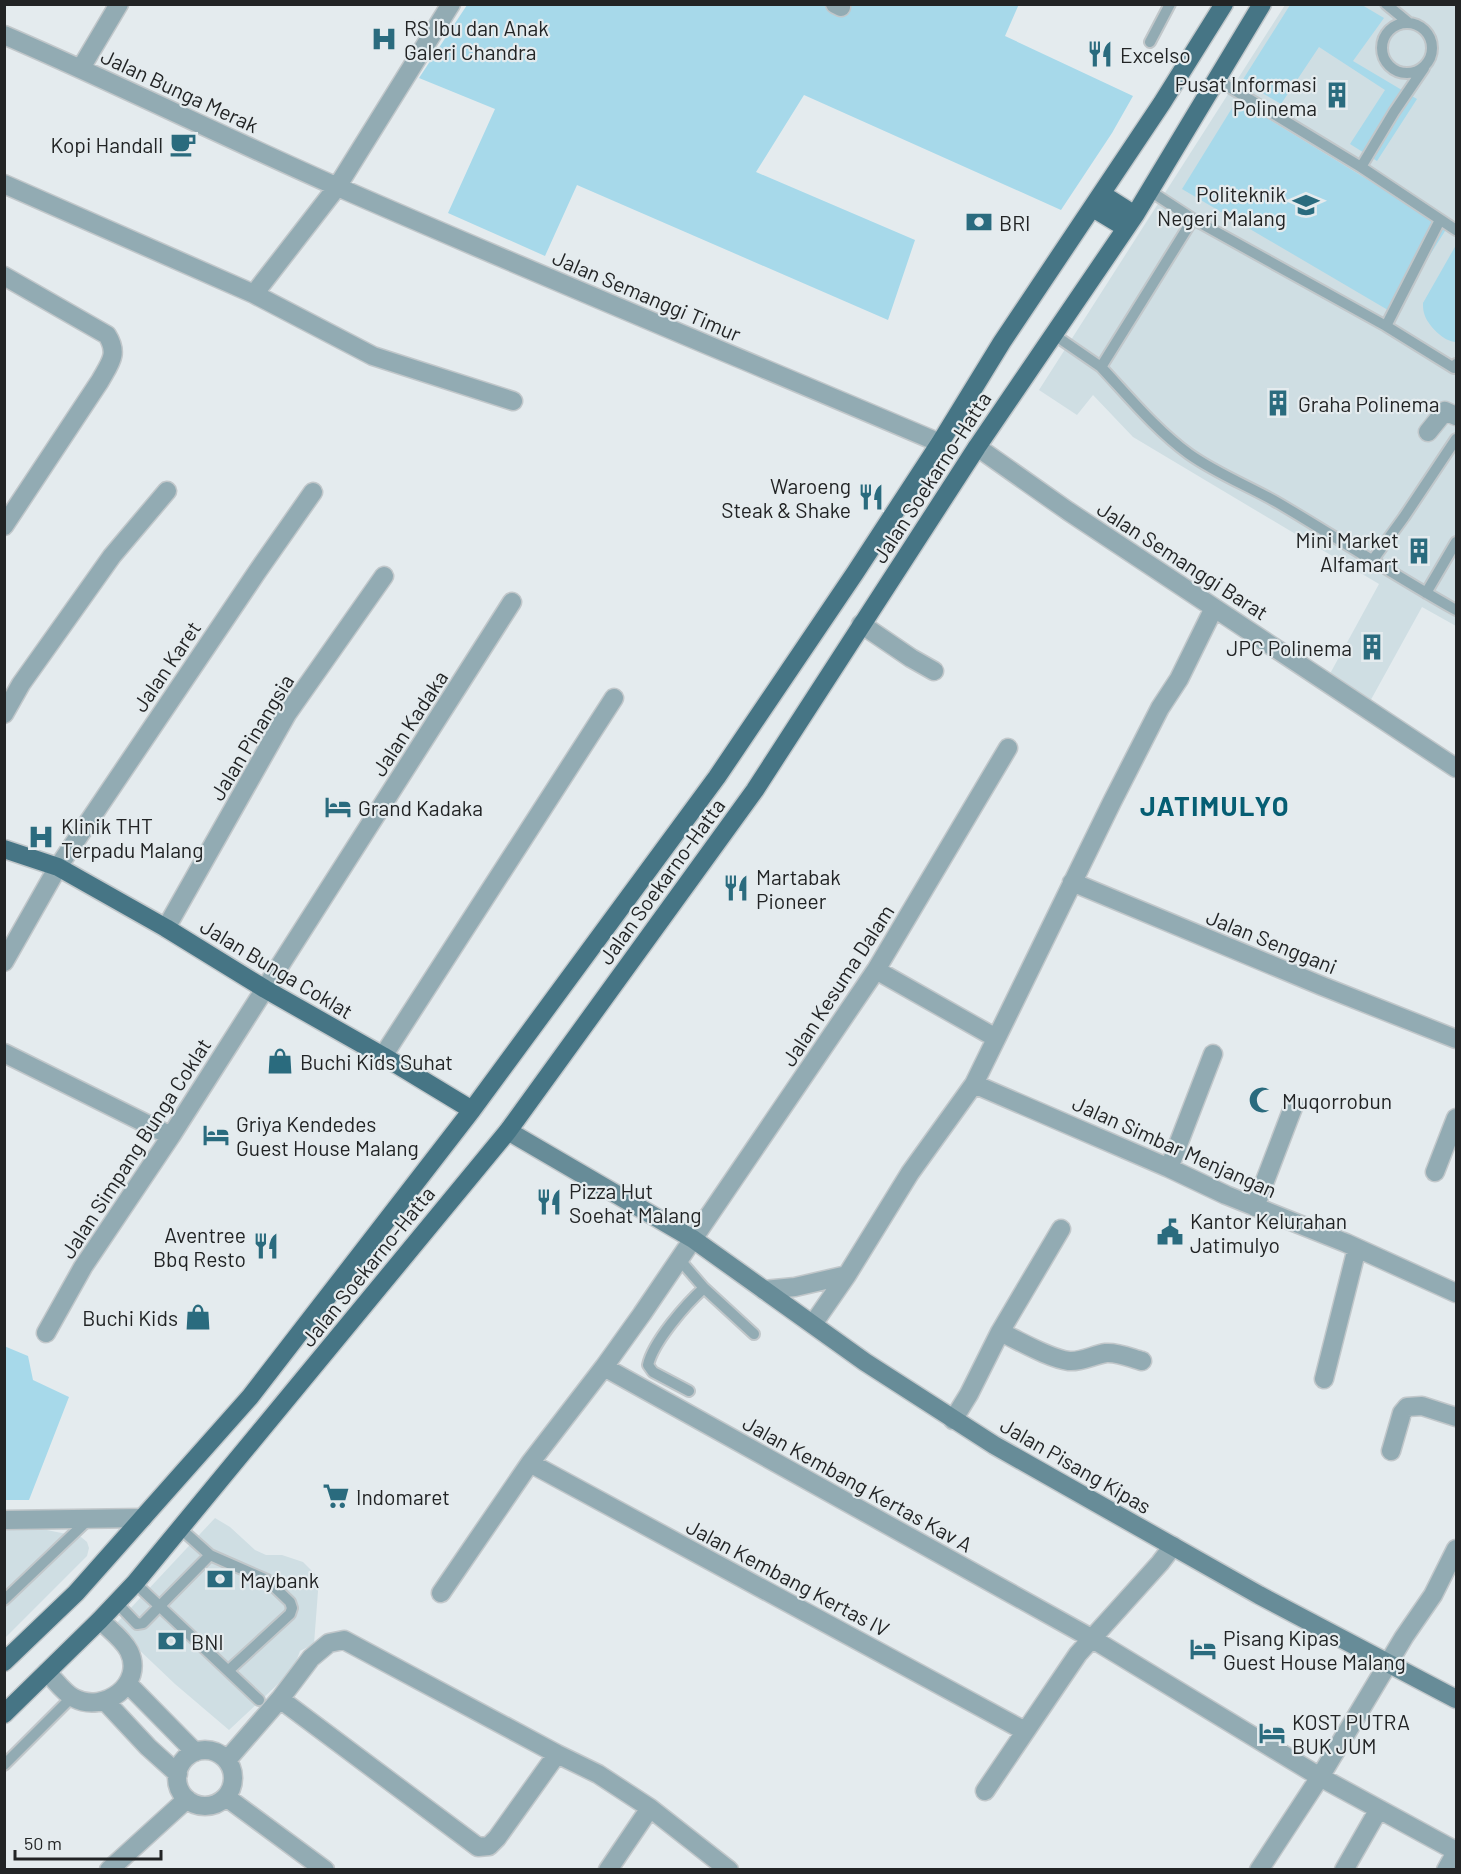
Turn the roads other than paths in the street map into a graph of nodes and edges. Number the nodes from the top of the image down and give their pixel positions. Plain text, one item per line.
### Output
1 (119, 4) edge
2 (1170, 4) edge
3 (1224, 4) edge
4 (1262, 4) edge
5 (1386, 4) edge
6 (450, 5) edge
7 (1408, 23) junction
8 (4, 35) edge
9 (1150, 42) dead end
10 (1426, 66) junction
11 (81, 68) junction
12 (1216, 79) junction
13 (1361, 166) junction
14 (4, 184) edge
15 (337, 187) junction
16 (1150, 191) junction
17 (1097, 201) junction
18 (1193, 219) junction
19 (1440, 220) junction
20 (1131, 222) junction
21 (1456, 230) edge
22 (4, 276) edge
23 (254, 294) junction
24 (1386, 326) junction
25 (1053, 334) junction
26 (1101, 367) junction
27 (1456, 367) edge
28 (513, 401) dead end
29 (1456, 416) edge
30 (1428, 432) dead end
31 (1456, 439) edge
32 (940, 442) junction
33 (977, 447) junction
34 (167, 491) dead end
35 (313, 492) dead end
36 (4, 526) edge
37 (1456, 542) edge
38 (1372, 561) junction
39 (855, 573) junction
40 (384, 576) dead end
41 (884, 588) junction
42 (1426, 593) junction
43 (512, 602) dead end
44 (1214, 608) junction
45 (1456, 610) edge
46 (861, 624) junction
47 (934, 671) dead end
48 (614, 698) dead end
49 (4, 714) edge
50 (1008, 748) dead end
51 (1456, 768) edge
52 (4, 849) edge
53 (58, 867) junction
54 (1072, 882) junction
55 (166, 928) junction
56 (4, 962) edge
57 (876, 970) junction
58 (265, 989) junction
59 (996, 1038) junction
60 (1456, 1039) edge
61 (4, 1053) edge
62 (1213, 1054) dead end
63 (383, 1056) junction
64 (974, 1084) junction
65 (1294, 1105) dead end
66 (472, 1110) junction
67 (1456, 1118) edge
68 (508, 1131) junction
69 (171, 1136) junction
70 (1169, 1168) junction
71 (1435, 1172) dead end
72 (1255, 1207) junction
73 (1061, 1229) dead end
74 (693, 1239) junction
75 (1357, 1248) junction
76 (679, 1259) junction
77 (847, 1275) junction
78 (704, 1288) junction
79 (764, 1290) junction
80 (1456, 1293) edge
81 (813, 1324) junction
82 (1000, 1332) junction
83 (46, 1333) dead end
84 (754, 1334) dead end
85 (1142, 1361) dead end
86 (604, 1367) junction
87 (1323, 1379) dead end
88 (689, 1390) dead end
89 (1456, 1417) edge
90 (953, 1420) junction
91 (1391, 1451) dead end
92 (530, 1463) junction
93 (143, 1518) junction
94 (90, 1519) junction
95 (4, 1520) edge
96 (181, 1529) junction
97 (1173, 1546) junction
98 (1456, 1549) edge
99 (210, 1555) junction
100 (135, 1583) junction
101 (441, 1593) dead end
102 (4, 1600) edge
103 (117, 1603) junction
104 (160, 1605) junction
105 (100, 1620) junction
106 (1091, 1638) junction
107 (4, 1662) edge
108 (1388, 1662) junction
109 (229, 1670) junction
110 (47, 1672) junction
111 (128, 1684) junction
112 (72, 1697) junction
113 (280, 1699) junction
114 (1456, 1699) edge
115 (259, 1700) dead end
116 (105, 1701) junction
117 (4, 1714) edge
118 (1025, 1731) junction
119 (195, 1752) junction
120 (556, 1754) junction
121 (227, 1760) junction
122 (4, 1765) edge
123 (178, 1774) junction
124 (1320, 1777) junction
125 (985, 1791) dead end
126 (226, 1797) junction
127 (187, 1799) junction
128 (650, 1808) junction
129 (1379, 1809) junction
130 (1456, 1851) edge
131 (109, 1869) edge
132 (325, 1869) edge
133 (608, 1869) edge
134 (729, 1869) edge
135 (1259, 1869) edge
136 (1344, 1869) edge
137 (1446, 1869) edge

1 - 11 street
2 - 9 lane
3 - 17 main road, Jalan Soekarno-Hatta
4 - 12 main road, Jalan Soekarno-Hatta
5 - 7 lane
6 - 15 street
7 - 10 lane
7 - 10 lane
8 - 11 street, Jalan Bunga Merak
10 - 13 lane
11 - 15 street, Jalan Bunga Merak
12 - 13 lane
12 - 16 main road, Jalan Soekarno-Hatta
13 - 19 lane
14 - 23 street
15 - 23 street
15 - 32 street, Jalan Semanggi Timur
16 - 18 lane
16 - 20 main road, Jalan Soekarno-Hatta
17 - 20 main road
17 - 32 main road, Jalan Soekarno-Hatta
18 - 24 lane
18 - 26 lane
19 - 21 lane
19 - 24 lane
20 - 25 main road, Jalan Soekarno-Hatta
22 - 36 street
23 - 28 street
24 - 27 lane
25 - 26 lane
25 - 33 main road, Jalan Soekarno-Hatta
26 - 38 lane
29 - 30 street
31 - 38 lane
32 - 39 main road, Jalan Soekarno-Hatta
33 - 41 main road, Jalan Soekarno-Hatta
33 - 44 street, Jalan Semanggi Barat
34 - 49 street
35 - 53 street, Jalan Karet
37 - 42 lane
38 - 42 lane
39 - 41 main road
39 - 66 main road, Jalan Soekarno-Hatta
40 - 55 street, Jalan Pinangsia
41 - 46 main road, Jalan Soekarno-Hatta
42 - 45 lane
43 - 58 street, Jalan Kadaka
44 - 51 street, Jalan Semanggi Barat
44 - 54 street
46 - 47 street
46 - 68 main road, Jalan Soekarno-Hatta
48 - 63 street
50 - 57 street, Jalan Kesuma Dalam
52 - 53 main road, Jalan Bunga Coklat
53 - 55 main road, Jalan Bunga Coklat
53 - 56 street, Jalan Karet
54 - 59 street
54 - 60 street, Jalan Senggani
55 - 58 main road, Jalan Bunga Coklat
57 - 59 street
57 - 74 street, Jalan Kesuma Dalam
58 - 63 main road, Jalan Bunga Coklat
58 - 69 street, Jalan Simpang Bunga Coklat
59 - 64 street
61 - 69 street
62 - 70 street
63 - 66 main road, Jalan Bunga Coklat
64 - 70 street, Jalan Simbar Menjangan
64 - 77 street
65 - 72 street
66 - 93 main road, Jalan Soekarno-Hatta
67 - 71 street
68 - 74 street
68 - 96 main road, Jalan Soekarno-Hatta
69 - 83 street, Jalan Simpang Bunga Coklat
70 - 72 street, Jalan Simbar Menjangan
72 - 75 street, Jalan Simbar Menjangan
73 - 82 street
74 - 76 street, Jalan Kesuma Dalam
74 - 79 street, Jalan Pisang Kipas
75 - 80 street, Jalan Simbar Menjangan
75 - 87 street
76 - 78 lane
76 - 86 street, Jalan Kesuma Dalam
77 - 79 street
77 - 81 street
78 - 84 lane
78 - 88 lane
79 - 81 street, Jalan Pisang Kipas
81 - 90 street, Jalan Pisang Kipas
82 - 85 street
82 - 90 street
86 - 92 street, Jalan Kesuma Dalam
86 - 106 street, Jalan Kembang Kertas Kav A
89 - 91 street
90 - 97 street, Jalan Pisang Kipas
92 - 101 street, Jalan Kesuma Dalam
92 - 118 street, Jalan Kembang Kertas IV
93 - 94 street
93 - 107 main road, Jalan Soekarno-Hatta
94 - 95 street
94 - 102 lane
96 - 99 lane
96 - 100 main road, Jalan Soekarno-Hatta
97 - 106 street
97 - 108 street, Jalan Pisang Kipas
98 - 108 street
99 - 104 lane
99 - 109 lane
100 - 103 main road, Jalan Soekarno-Hatta
100 - 104 lane
103 - 104 lane
103 - 105 main road, Jalan Soekarno-Hatta
104 - 109 lane
105 - 110 main road, Jalan Soekarno-Hatta
105 - 111 street
106 - 118 street
106 - 124 street, Jalan Kembang Kertas Kav A
108 - 114 street, Jalan Pisang Kipas
108 - 124 street
109 - 115 lane
110 - 112 street
110 - 117 main road, Jalan Soekarno-Hatta
111 - 116 street
111 - 119 street
112 - 116 street
112 - 122 lane
113 - 120 street
113 - 120 street
113 - 121 street
116 - 123 street
118 - 125 street
119 - 121 street
119 - 123 street
120 - 128 street
121 - 126 street
123 - 127 street
124 - 129 street, Jalan Kembang Kertas Kav A
124 - 135 street
126 - 127 street
126 - 132 street
127 - 131 street
128 - 133 street
128 - 134 street
129 - 130 street, Jalan Kembang Kertas Kav A
129 - 136 street
130 - 137 street

